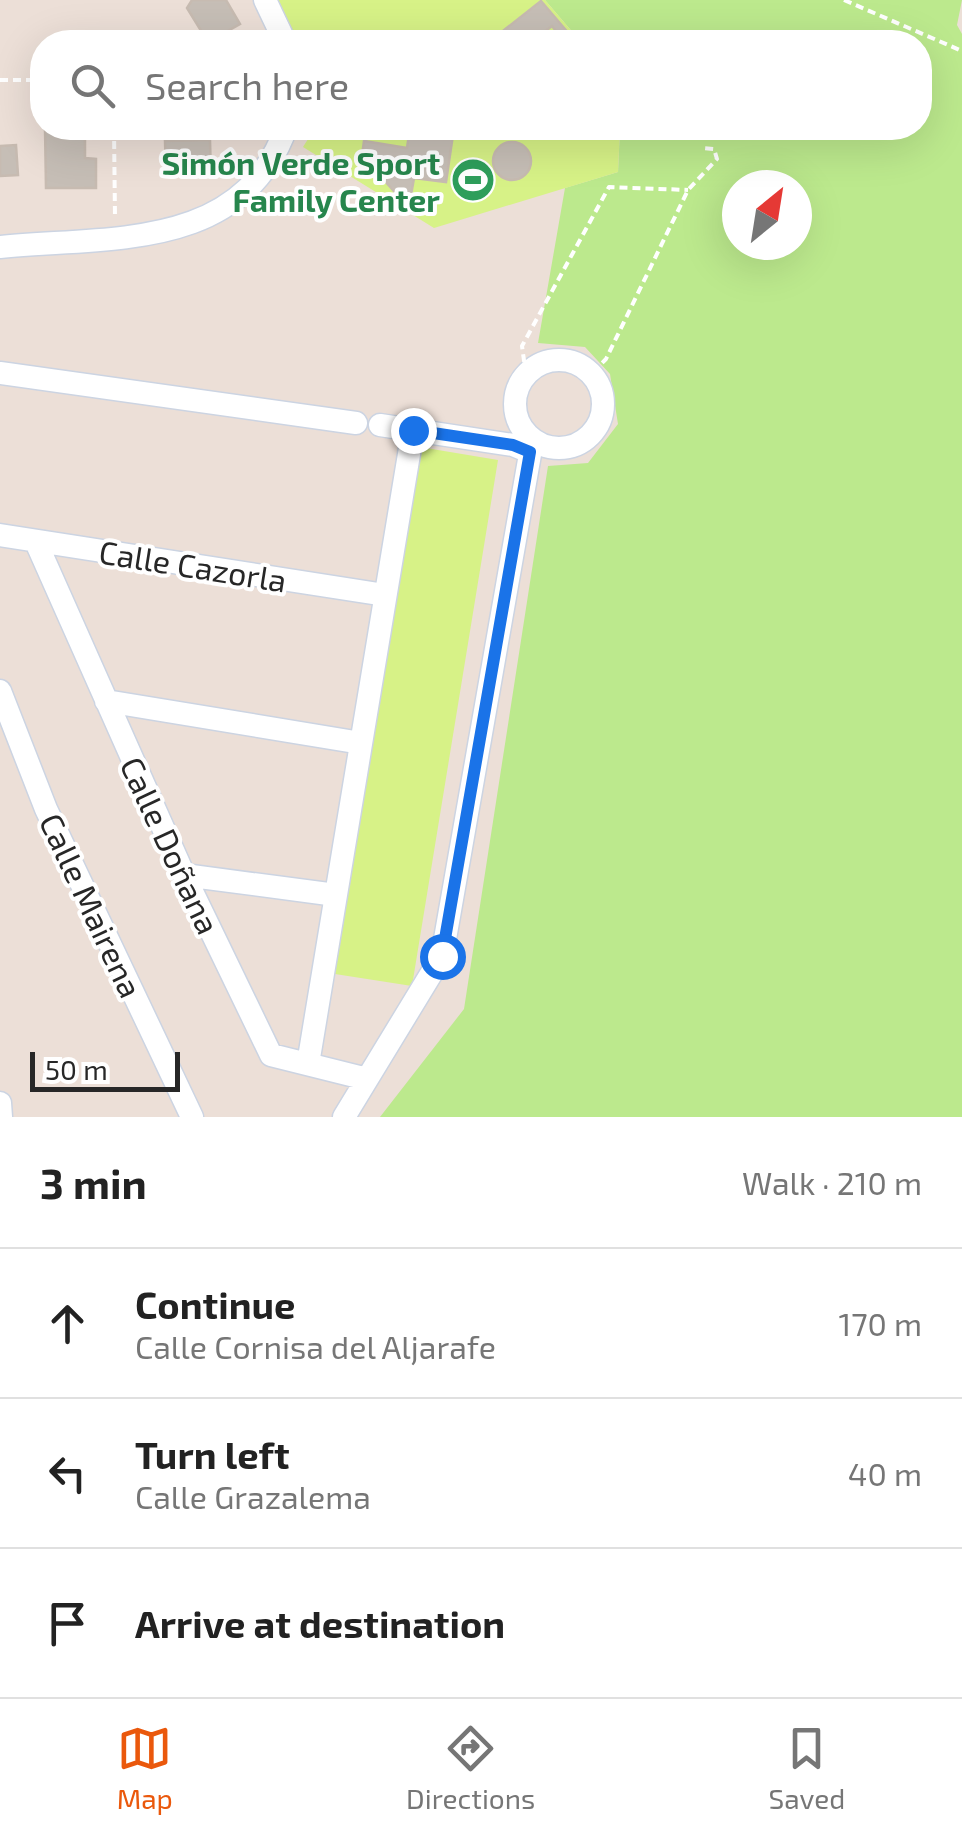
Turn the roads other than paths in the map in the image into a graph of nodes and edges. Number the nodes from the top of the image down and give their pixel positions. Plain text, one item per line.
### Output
1 (265, 0) edge
2 (279, 30) edge
3 (280, 140) edge
4 (0, 247) edge
5 (0, 373) edge
6 (413, 430) junction
7 (531, 448) junction
8 (0, 535) edge
9 (36, 542) junction
10 (386, 595) junction
11 (0, 691) edge
12 (106, 701) junction
13 (361, 743) junction
14 (184, 875) junction
15 (336, 895) junction
16 (308, 1064) junction
17 (367, 1079) junction
18 (0, 1103) edge
19 (2, 1117) edge
20 (192, 1117) edge
21 (344, 1117) edge

1 - 2 street
3 - 4 street
5 - 6 street
6 - 7 street
6 - 10 street
7 - 7 street
7 - 17 street
8 - 9 street, Calle Cazorla
9 - 10 street, Calle Cazorla
9 - 12 street, Calle Doñana
10 - 13 street
11 - 20 street, Calle Mairena
12 - 13 street
12 - 14 street, Calle Doñana
13 - 15 street
14 - 15 street
14 - 16 street, Calle Doñana
15 - 16 street
16 - 17 street, Calle Doñana
17 - 21 street
18 - 19 street

